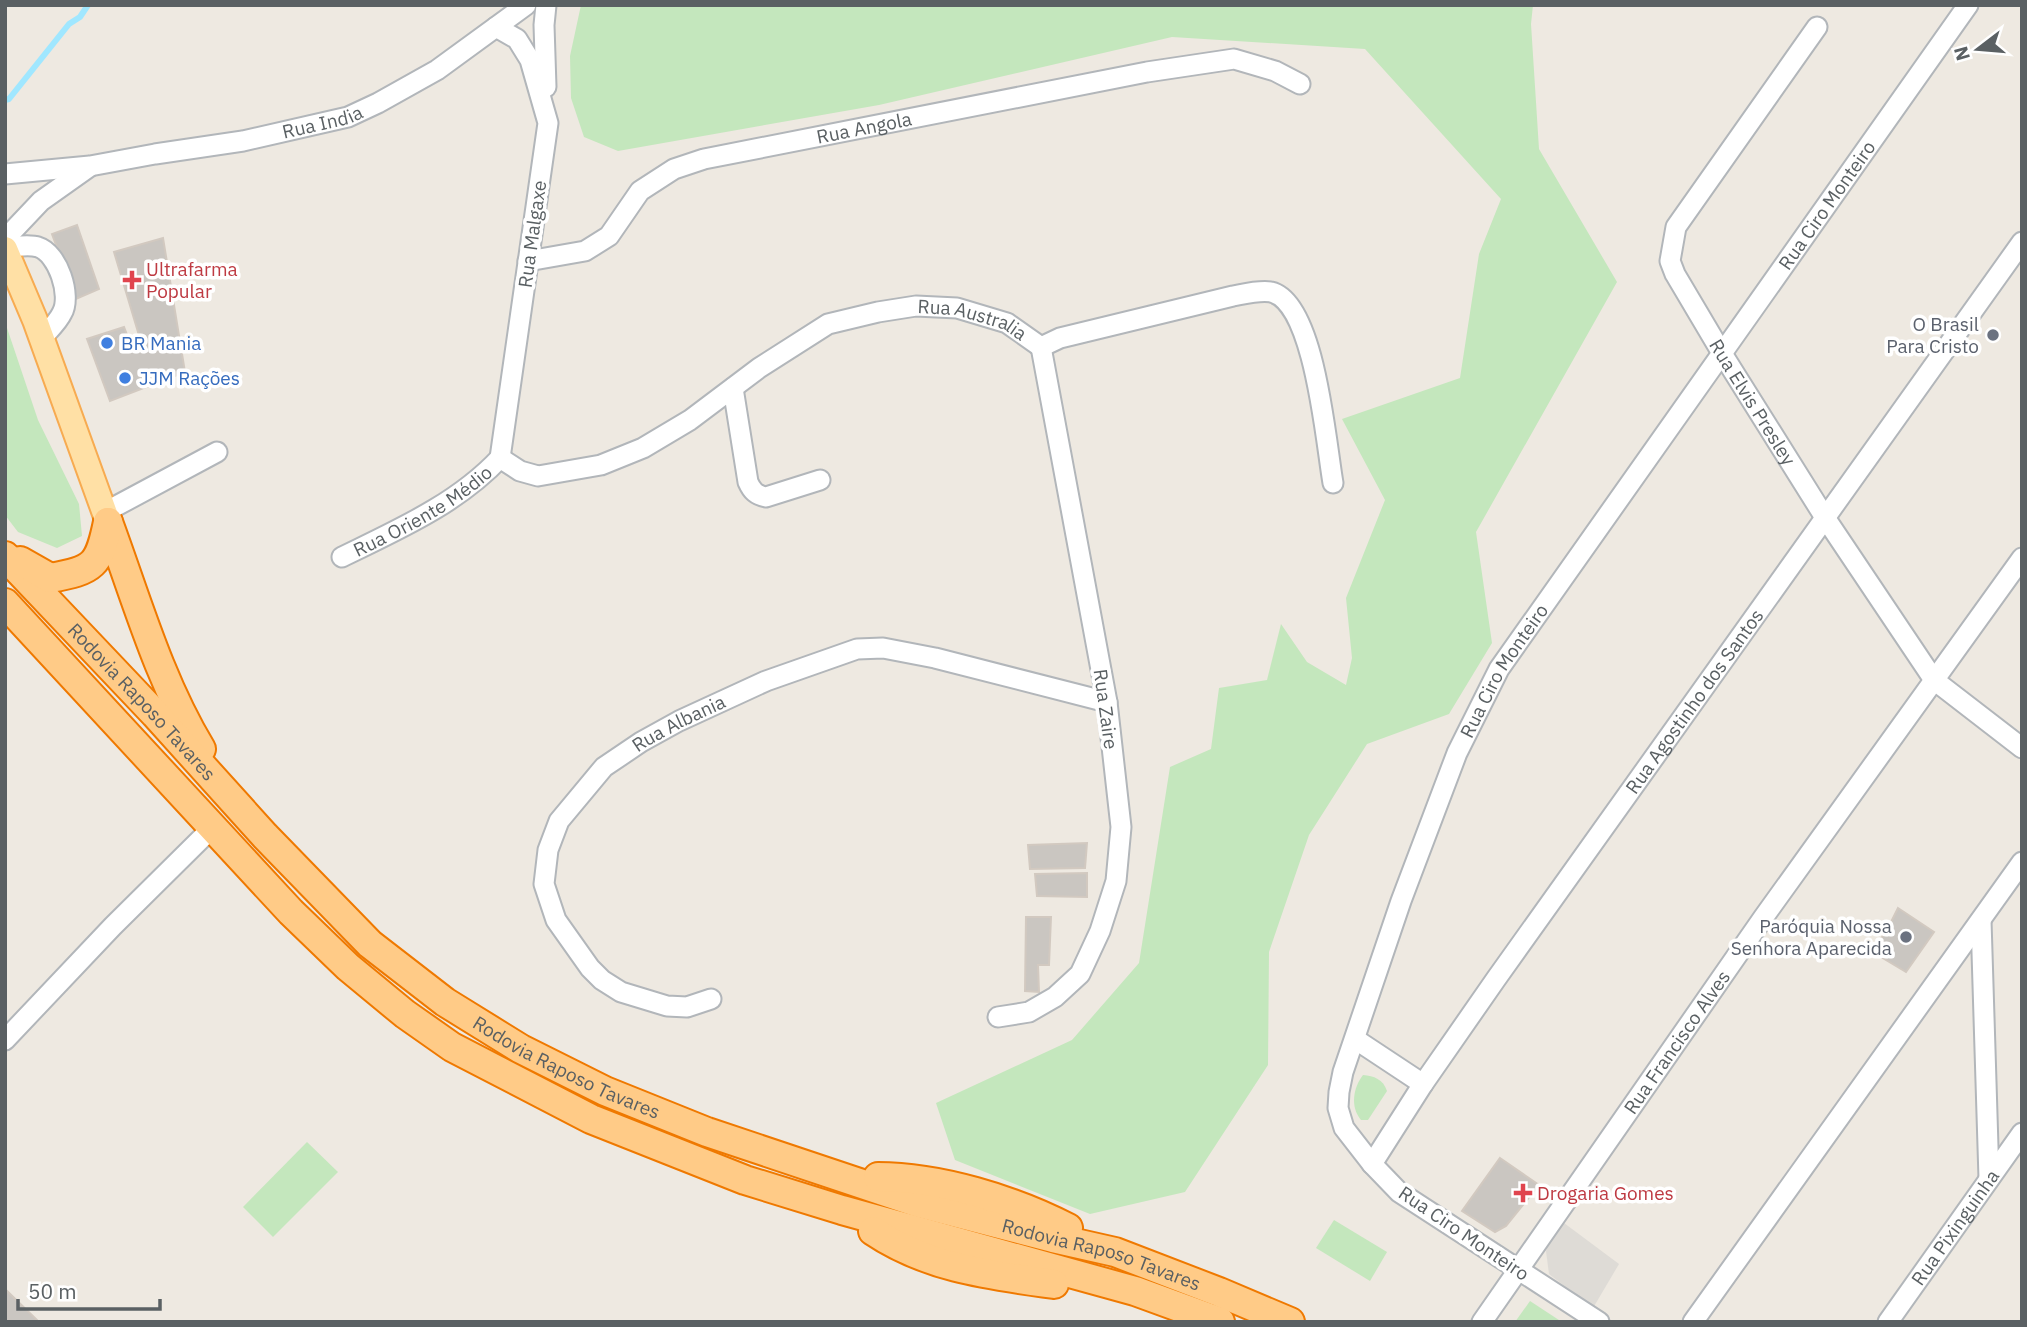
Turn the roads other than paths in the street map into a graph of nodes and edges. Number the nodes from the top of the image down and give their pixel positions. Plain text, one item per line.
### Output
1 (526, 5) edge
2 (546, 5) edge
3 (1968, 5) edge
4 (496, 27) junction
5 (1817, 27) dead end
6 (1300, 84) dead end
7 (548, 123) junction
8 (90, 166) junction
9 (5, 174) edge
10 (5, 239) edge
11 (2022, 242) edge
12 (5, 248) edge
13 (528, 261) junction
14 (41, 339) junction
15 (1041, 347) junction
16 (1723, 355) junction
17 (733, 388) junction
18 (217, 452) dead end
19 (500, 458) junction
20 (820, 480) dead end
21 (1333, 484) dead end
22 (1824, 516) junction
23 (107, 517) junction
24 (5, 554) edge
25 (342, 557) dead end
26 (2022, 558) edge
27 (5, 603) edge
28 (1934, 680) junction
29 (1107, 702) junction
30 (2022, 748) edge
31 (213, 827) junction
32 (264, 836) junction
33 (2022, 862) edge
34 (1981, 920) junction
35 (711, 999) dead end
36 (998, 1017) dead end
37 (1354, 1039) junction
38 (5, 1040) edge
39 (1423, 1084) junction
40 (2022, 1133) edge
41 (1372, 1164) junction
42 (1989, 1179) junction
43 (1517, 1269) junction
44 (1219, 1292) junction
45 (1220, 1322) edge
46 (1290, 1322) edge
47 (1307, 1322) edge
48 (1482, 1322) edge
49 (1599, 1322) edge
50 (1693, 1322) edge
51 (1888, 1322) edge

1 - 4 street, Rua India
2 - 7 street
3 - 16 street, Rua Ciro Monteiro
4 - 7 street, Rua Malgaxe
4 - 8 street, Rua India
5 - 16 street, Rua Elvis Presley
6 - 13 street, Rua Angola
7 - 13 street, Rua Malgaxe
8 - 9 street, Rua India
8 - 10 street, Rua India
11 - 22 street, Rua Agostinho dos Santos
12 - 14 main road
12 - 14 street
13 - 19 street, Rua Malgaxe
14 - 23 main road
15 - 17 street, Rua Australia
15 - 21 street, Rua Australia
15 - 29 street, Rua Zaire
16 - 22 street, Rua Elvis Presley
16 - 37 street, Rua Ciro Monteiro
17 - 19 street, Rua Australia
17 - 20 street
18 - 23 street
19 - 25 street, Rua Oriente Médio
22 - 28 street, Rua Elvis Presley
22 - 39 street, Rua Agostinho dos Santos
23 - 24 highway
23 - 32 highway
24 - 32 highway, Rodovia Raposo Tavares
26 - 28 street, Rua Francisco Alves
27 - 31 highway, Rodovia Raposo Tavares
28 - 30 street, Rua Elvis Presley
28 - 43 street, Rua Francisco Alves
29 - 35 street, Rua Albania
29 - 36 street, Rua Zaire
31 - 38 street
31 - 45 highway, Rodovia Raposo Tavares
32 - 44 highway, Rodovia Raposo Tavares
33 - 34 street
34 - 42 street
34 - 50 street
37 - 39 street
37 - 41 street, Rua Ciro Monteiro
39 - 41 street, Rua Agostinho dos Santos
40 - 42 street, Rua Pixinguinha
41 - 43 street, Rua Ciro Monteiro
42 - 51 street, Rua Pixinguinha
43 - 48 street, Rua Francisco Alves
43 - 49 street, Rua Ciro Monteiro
44 - 46 highway, Rodovia Raposo Tavares
44 - 47 highway

